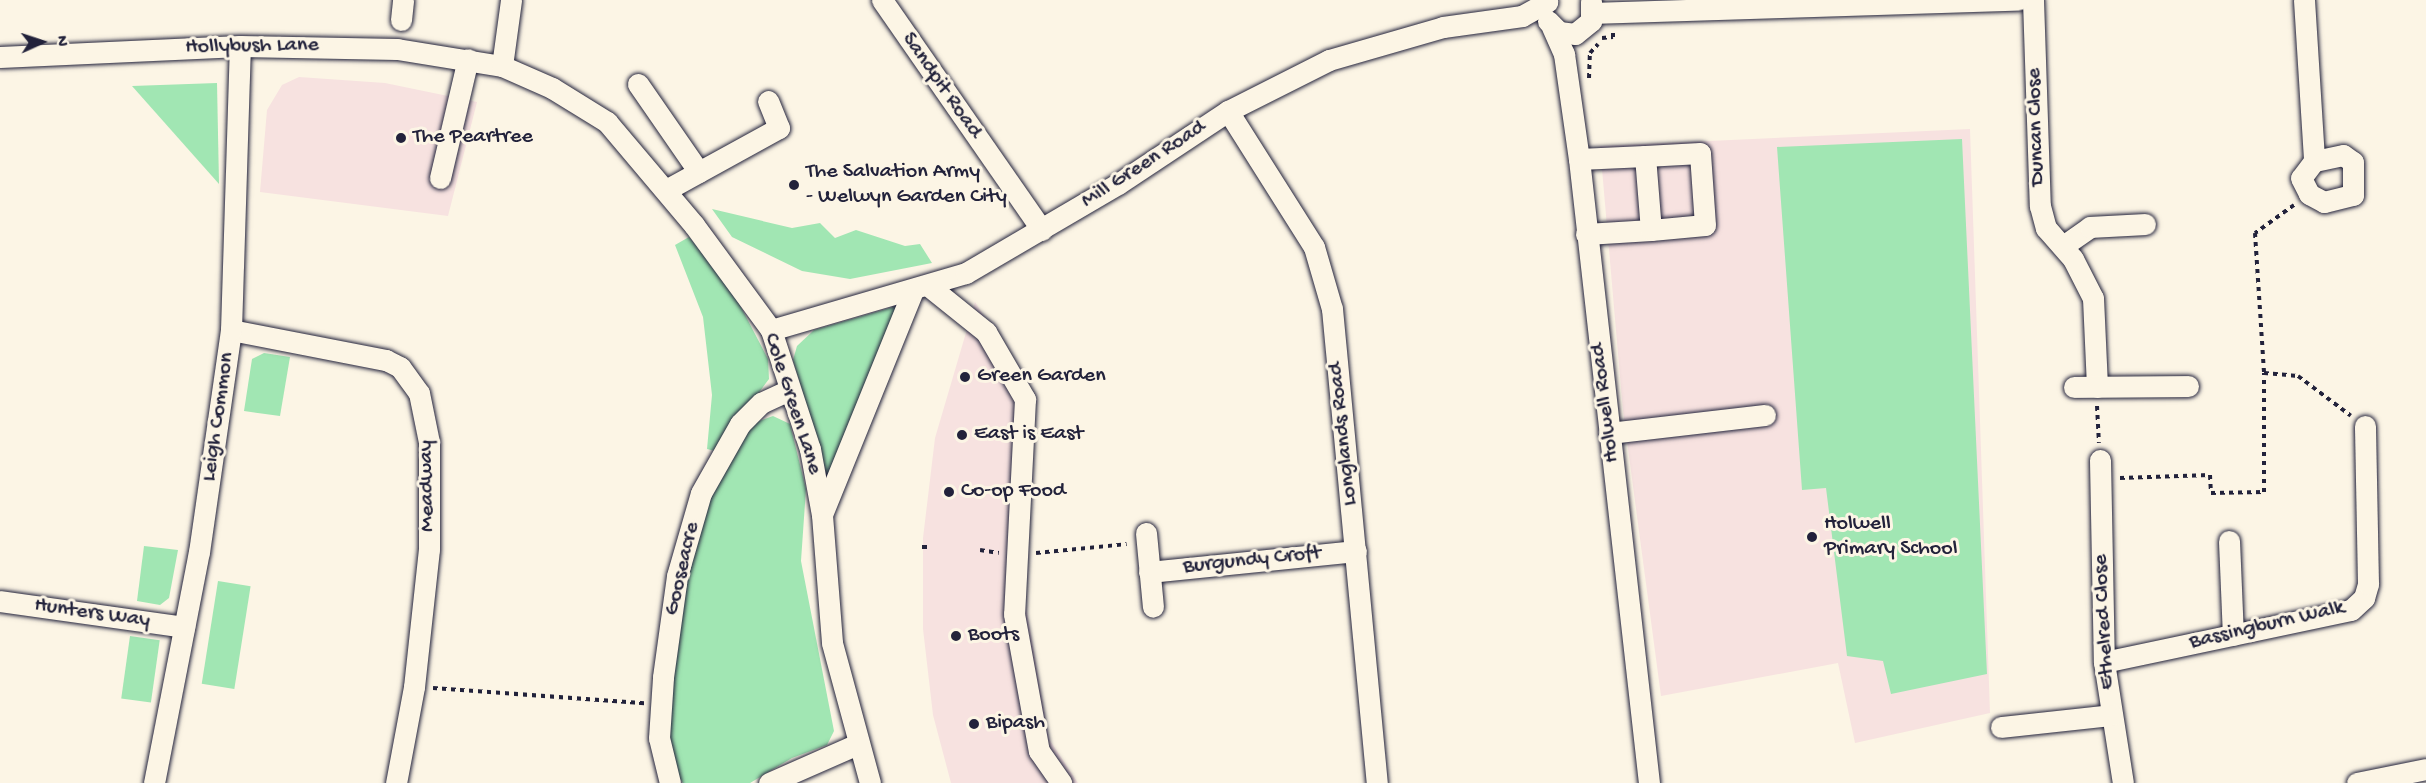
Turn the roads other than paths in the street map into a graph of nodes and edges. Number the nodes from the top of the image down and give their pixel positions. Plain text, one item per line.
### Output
1 (511, 0) edge
2 (2018, 0) edge
3 (2033, 0) edge
4 (2304, 0) edge
5 (1548, 1) edge
6 (1931, 1) edge
7 (892, 4) edge
8 (1592, 6) edge
9 (1522, 16) junction
10 (1551, 26) junction
11 (240, 46) junction
12 (0, 57) edge
13 (468, 59) junction
14 (502, 66) junction
15 (638, 84) dead end
16 (768, 100) dead end
17 (1228, 111) junction
18 (1645, 156) junction
19 (1579, 159) junction
20 (2314, 161) junction
21 (699, 172) junction
22 (440, 178) dead end
23 (666, 190) junction
24 (2145, 224) dead end
25 (1042, 230) junction
26 (1651, 230) junction
27 (1586, 234) junction
28 (2062, 246) junction
29 (921, 289) junction
30 (231, 330) junction
31 (771, 330) junction
32 (2188, 386) dead end
33 (2074, 387) dead end
34 (2097, 387) junction
35 (789, 390) junction
36 (1765, 415) dead end
37 (2364, 426) road end
38 (1609, 433) junction
39 (2100, 469) road end
40 (822, 515) junction
41 (1146, 538) road end
42 (2229, 540) dead end
43 (1356, 551) junction
44 (1149, 572) junction
45 (0, 601) edge
46 (1152, 607) dead end
47 (184, 627) junction
48 (2233, 635) junction
49 (2104, 662) junction
50 (2111, 715) junction
51 (2001, 728) dead end
52 (855, 745) junction
53 (2415, 775) edge
54 (154, 783) edge
55 (396, 783) edge
56 (670, 783) edge
57 (769, 783) edge
58 (870, 783) edge
59 (1060, 783) edge
60 (1377, 783) edge
61 (1649, 783) edge
62 (2123, 783) edge
63 (2357, 783) edge

1 - 14 street
2 - 6 street
3 - 28 street, Duncan Close
4 - 20 street
5 - 9 street, Mill Green Road
5 - 10 street, Holwell Road
6 - 8 street
7 - 25 street, Sandpit Road
8 - 10 street, Mill Green Road
9 - 10 street, Mill Green Road
9 - 17 street, Mill Green Road
10 - 19 street, Holwell Road
11 - 12 street, Hollybush Lane
11 - 13 street, Hollybush Lane
11 - 30 street, Leigh Common
13 - 14 street, Hollybush Lane
13 - 22 street
14 - 23 street, Cole Green Lane
15 - 21 street
16 - 21 street
17 - 25 street, Mill Green Road
17 - 43 street, Longlands Road
18 - 19 street
18 - 26 street
18 - 26 street
19 - 27 street, Holwell Road
20 - 20 street
21 - 23 street
23 - 31 street, Cole Green Lane
24 - 28 street
25 - 29 street, Mill Green Road
26 - 27 street
27 - 38 street, Holwell Road
28 - 34 street, Duncan Close
29 - 31 street, Mill Green Road
29 - 40 street
29 - 59 street
30 - 47 street, Leigh Common
30 - 55 street, Meadway
31 - 35 street, Cole Green Lane
32 - 34 street
33 - 34 street
35 - 40 street, Cole Green Lane
35 - 56 street, Gooseacre
36 - 38 street
37 - 48 street, Bassingburn Walk
38 - 61 street, Holwell Road
39 - 49 street, Ethelred Close
40 - 52 street, Cole Green Lane
41 - 44 street
42 - 48 street
43 - 44 street, Burgundy Croft
43 - 60 street, Longlands Road
44 - 46 street
45 - 47 street, Hunters Way
47 - 54 street, Leigh Common
48 - 49 street, Bassingburn Walk
49 - 50 street, Ethelred Close
50 - 51 street
50 - 62 street, Ethelred Close
52 - 57 street
52 - 58 street, Cole Green Lane
53 - 63 street

